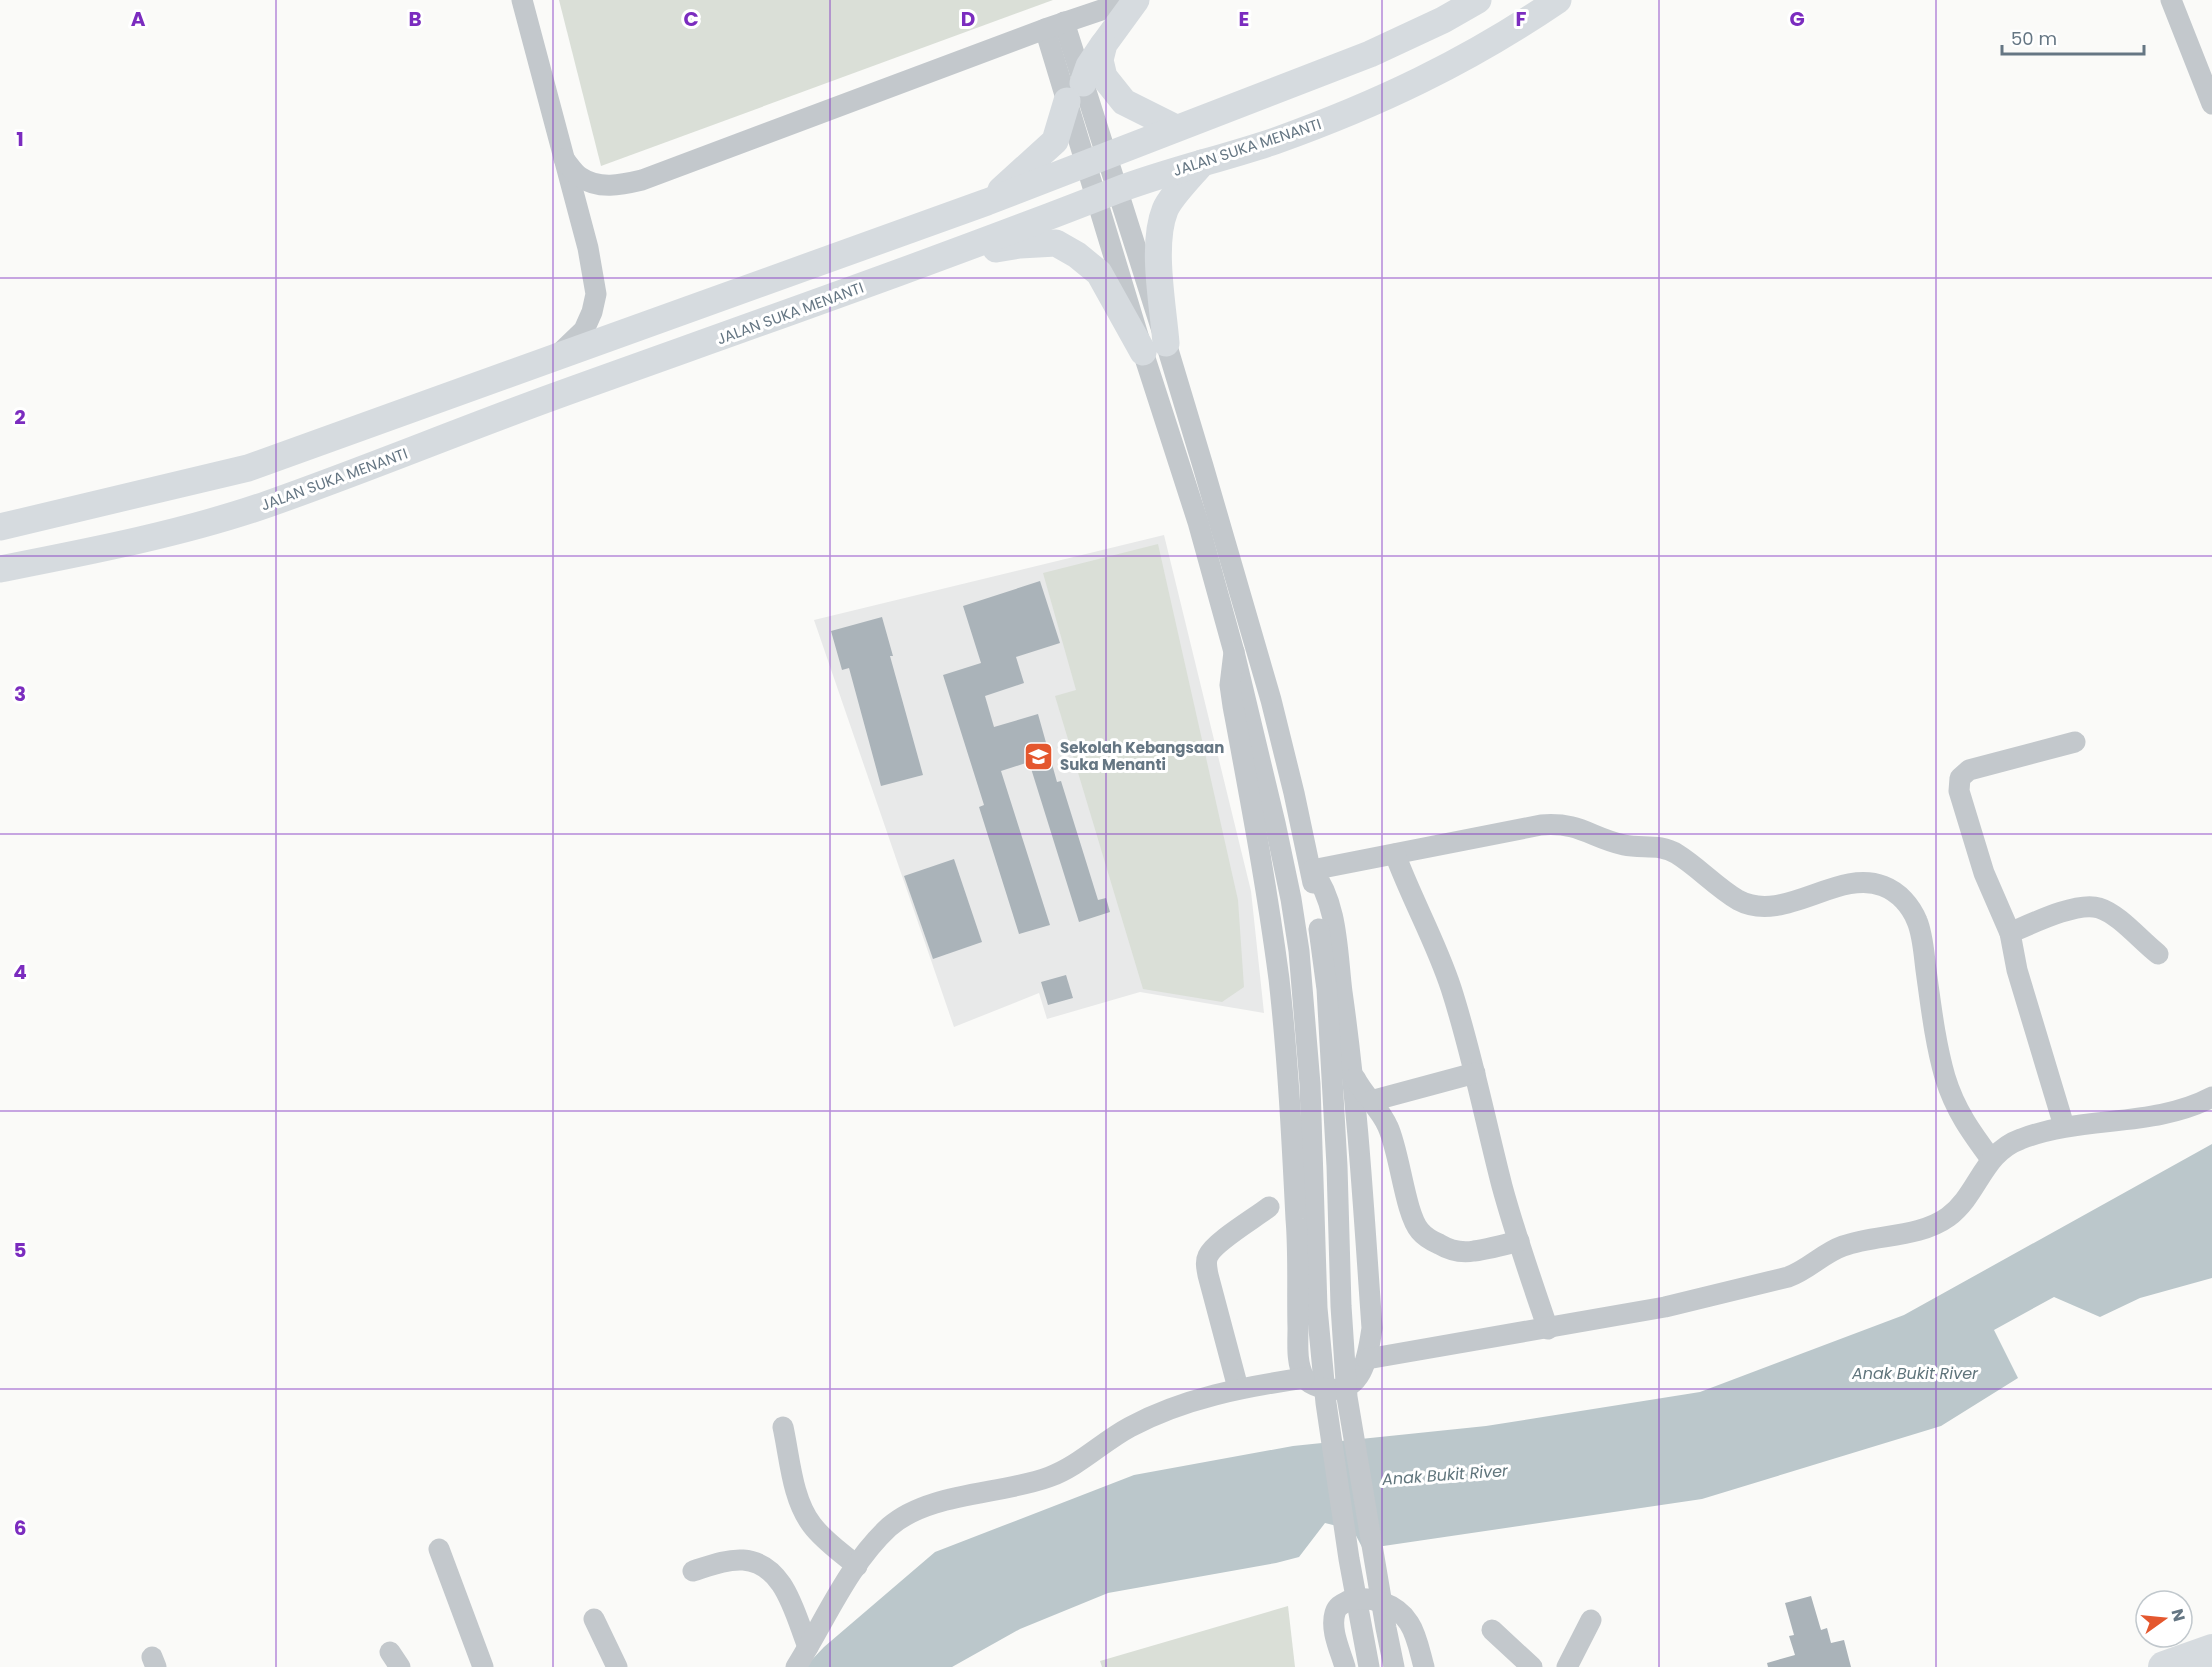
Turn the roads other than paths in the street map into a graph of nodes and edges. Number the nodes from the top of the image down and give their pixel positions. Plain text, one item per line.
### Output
1 (522, 0) edge
2 (1134, 0) edge
3 (1478, 0) edge
4 (1558, 0) edge
5 (2171, 0) edge
6 (1055, 25) junction
7 (1104, 45) junction
8 (1075, 92) junction
9 (2212, 104) edge
10 (1176, 128) junction
11 (564, 159) junction
12 (1096, 159) junction
13 (1202, 163) junction
14 (1107, 194) junction
15 (987, 202) junction
16 (936, 261) junction
17 (1155, 347) junction
18 (557, 357) junction
19 (0, 527) edge
20 (0, 568) edge
21 (1234, 652) junction
22 (2075, 742) dead end
23 (1395, 854) junction
24 (1312, 870) junction
25 (2010, 933) junction
26 (2158, 954) dead end
27 (1475, 1073) junction
28 (1354, 1077) junction
29 (2212, 1097) edge
30 (1371, 1101) junction
31 (2064, 1126) junction
32 (1991, 1159) junction
33 (1269, 1207) dead end
34 (1519, 1241) junction
35 (1548, 1329) junction
36 (1367, 1359) junction
37 (1304, 1378) junction
38 (1238, 1388) junction
39 (783, 1427) dead end
40 (439, 1549) dead end
41 (857, 1566) junction
42 (693, 1571) dead end
43 (594, 1619) dead end
44 (1591, 1620) dead end
45 (1492, 1630) dead end
46 (808, 1647) junction
47 (2212, 1650) edge
48 (483, 1667) edge
49 (617, 1667) edge
50 (796, 1667) edge
51 (1345, 1667) edge
52 (1369, 1667) edge
53 (1394, 1667) edge
54 (1424, 1667) edge
55 (1532, 1667) edge
56 (1567, 1667) edge
57 (2164, 1667) edge

1 - 11 street
2 - 6 street
2 - 7 main road
3 - 10 main road
4 - 13 main road, JALAN SUKA MENANTI
5 - 9 street
6 - 8 street
6 - 11 street
7 - 8 main road
7 - 10 main road
8 - 12 street
8 - 15 main road
10 - 12 main road
11 - 18 street
12 - 14 street
12 - 15 main road
13 - 14 main road, JALAN SUKA MENANTI
13 - 17 main road
14 - 16 main road, JALAN SUKA MENANTI
14 - 17 street
15 - 18 main road
16 - 17 main road
16 - 20 main road, JALAN SUKA MENANTI
17 - 21 street
17 - 24 street
18 - 19 main road
21 - 37 street
21 - 52 street
22 - 25 street
23 - 24 street
23 - 27 street
23 - 32 street
24 - 28 street
24 - 53 street
25 - 26 street
25 - 31 street
27 - 30 street
27 - 34 street
28 - 30 street
28 - 36 street
29 - 31 street
30 - 34 street
31 - 32 street
32 - 35 street
33 - 38 street
34 - 35 street
35 - 36 street
36 - 37 street
37 - 38 street
38 - 41 street
39 - 41 street
40 - 48 street
41 - 46 street
42 - 46 street
43 - 49 street
44 - 56 street
45 - 55 street
46 - 50 street
47 - 57 highway
51 - 54 street

